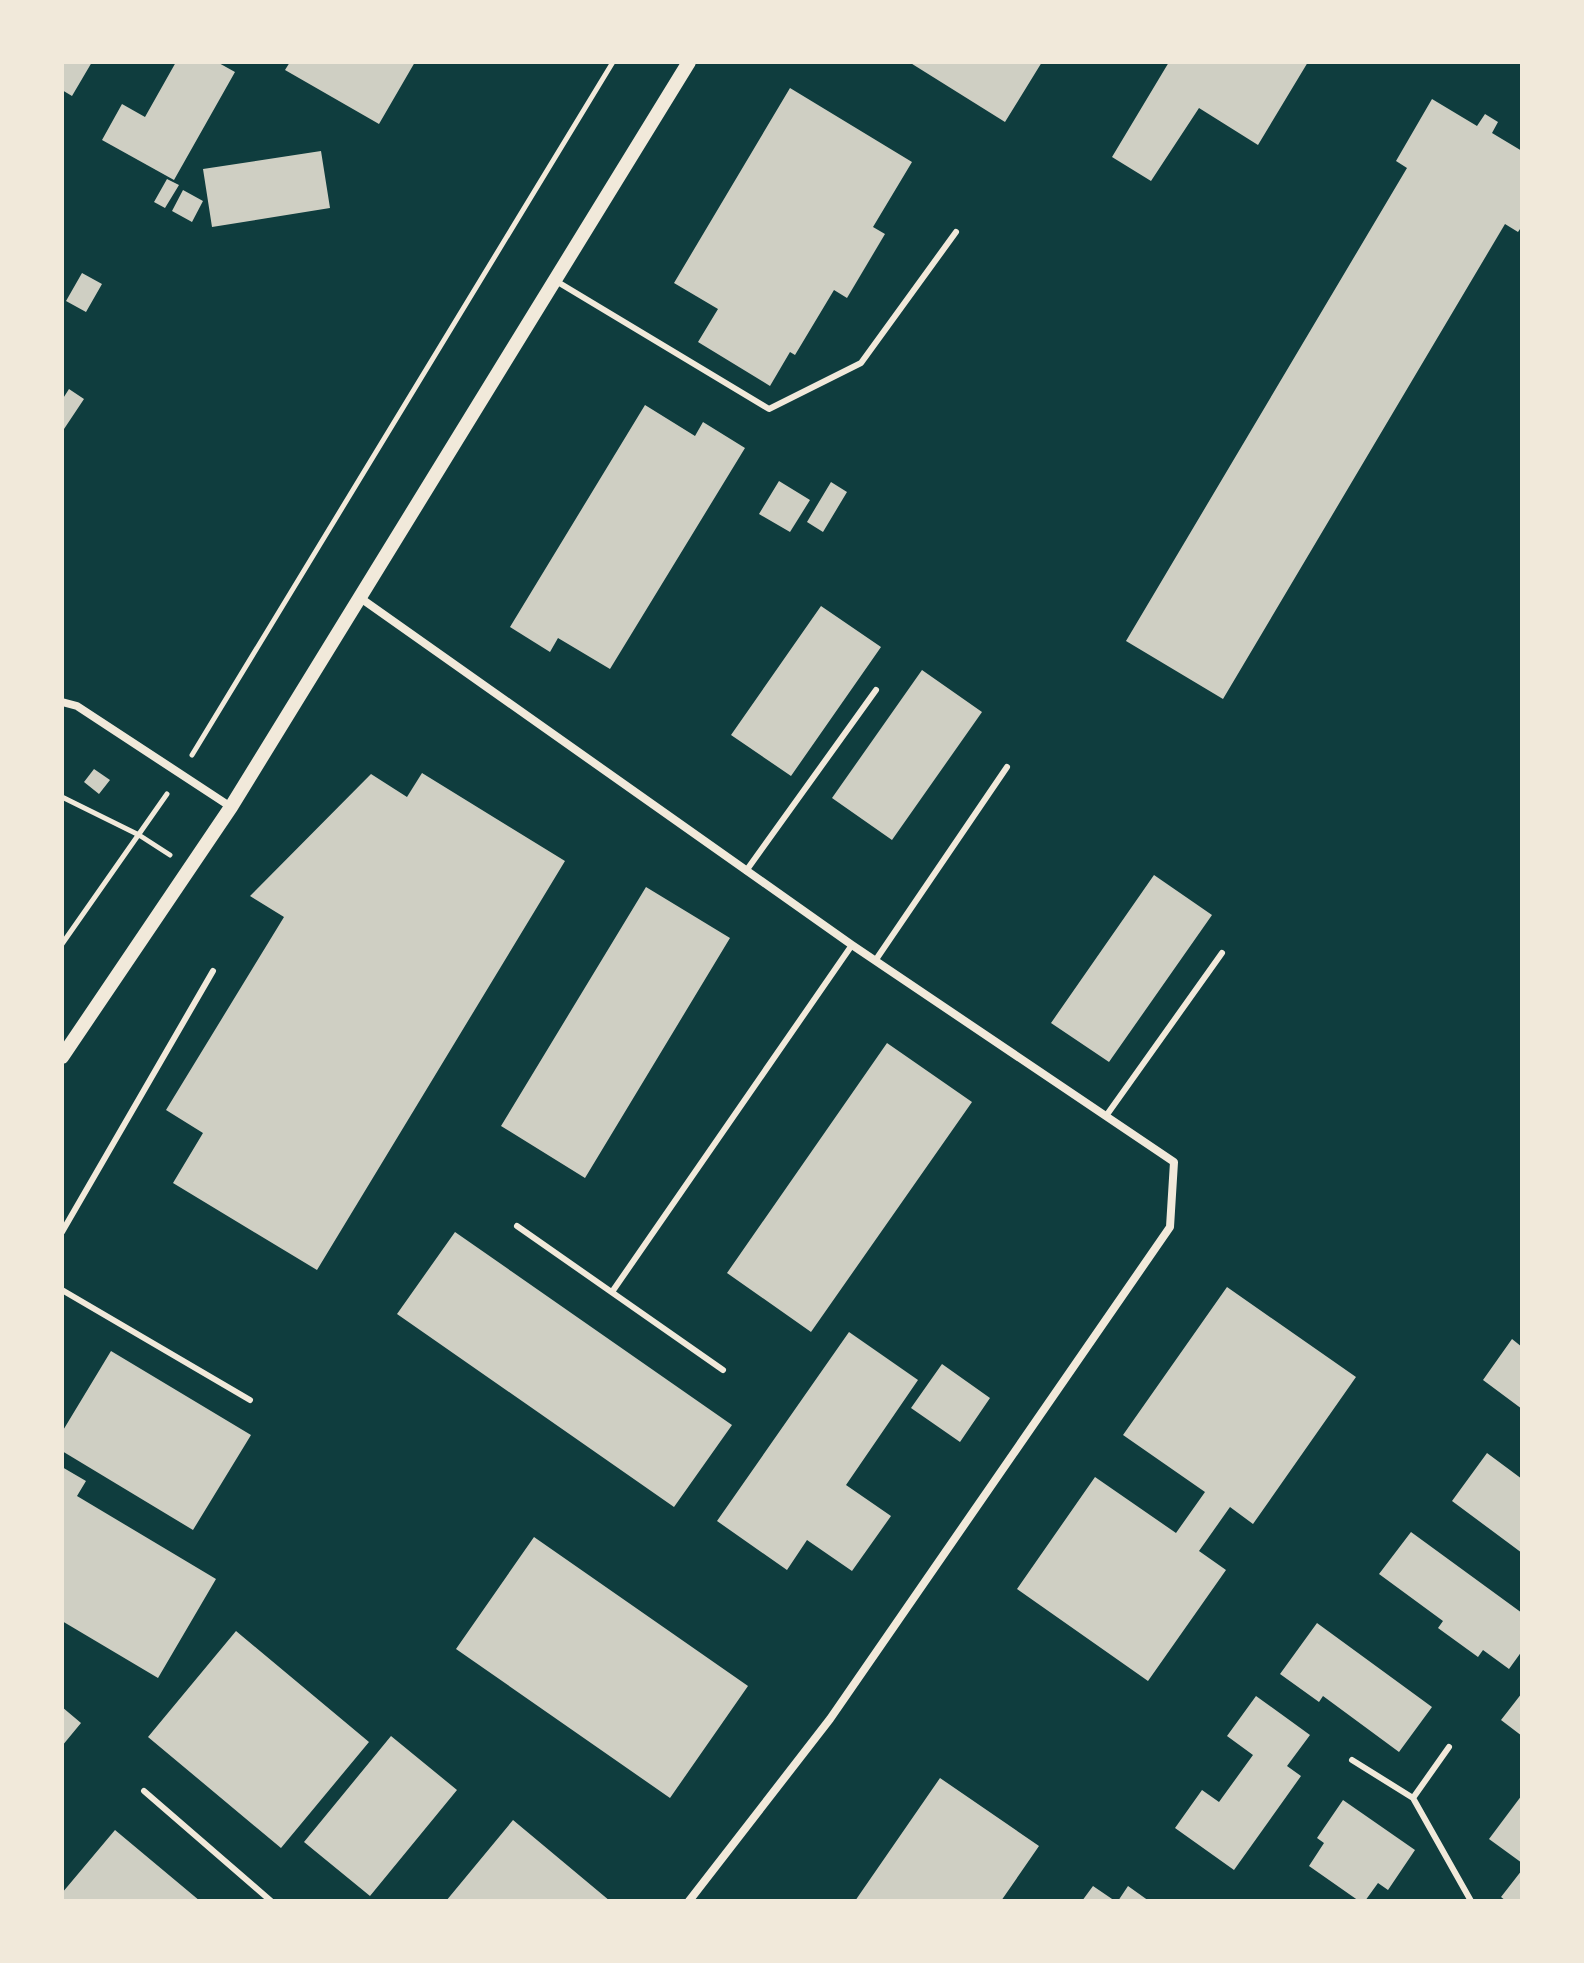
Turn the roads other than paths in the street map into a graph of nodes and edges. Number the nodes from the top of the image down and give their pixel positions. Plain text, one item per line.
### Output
1 (689, 62) edge
2 (956, 232) dead end
3 (554, 280) junction
4 (359, 597) junction
5 (876, 690) dead end
6 (62, 702) edge
7 (1007, 767) dead end
8 (231, 807) junction
9 (746, 871) junction
10 (852, 945) junction
11 (1222, 953) dead end
12 (875, 961) junction
13 (213, 971) dead end
14 (62, 1057) edge
15 (1106, 1116) junction
16 (517, 1226) dead end
17 (62, 1232) edge
18 (62, 1290) edge
19 (612, 1292) junction
20 (723, 1370) dead end
21 (250, 1400) dead end
22 (1449, 1747) dead end
23 (1352, 1760) dead end
24 (144, 1791) dead end
25 (1413, 1798) junction
26 (271, 1901) edge
27 (689, 1901) edge
28 (1471, 1901) edge

1 - 3 street
2 - 3 lane
3 - 4 street
4 - 8 street
4 - 9 street
5 - 9 lane
6 - 8 street
7 - 12 lane
8 - 14 street
9 - 10 street
10 - 12 street
10 - 19 lane
11 - 15 lane
12 - 15 street
13 - 17 lane
15 - 27 street
16 - 19 lane
18 - 21 lane
19 - 20 lane
22 - 25 lane
23 - 25 lane
24 - 26 lane
25 - 28 lane

